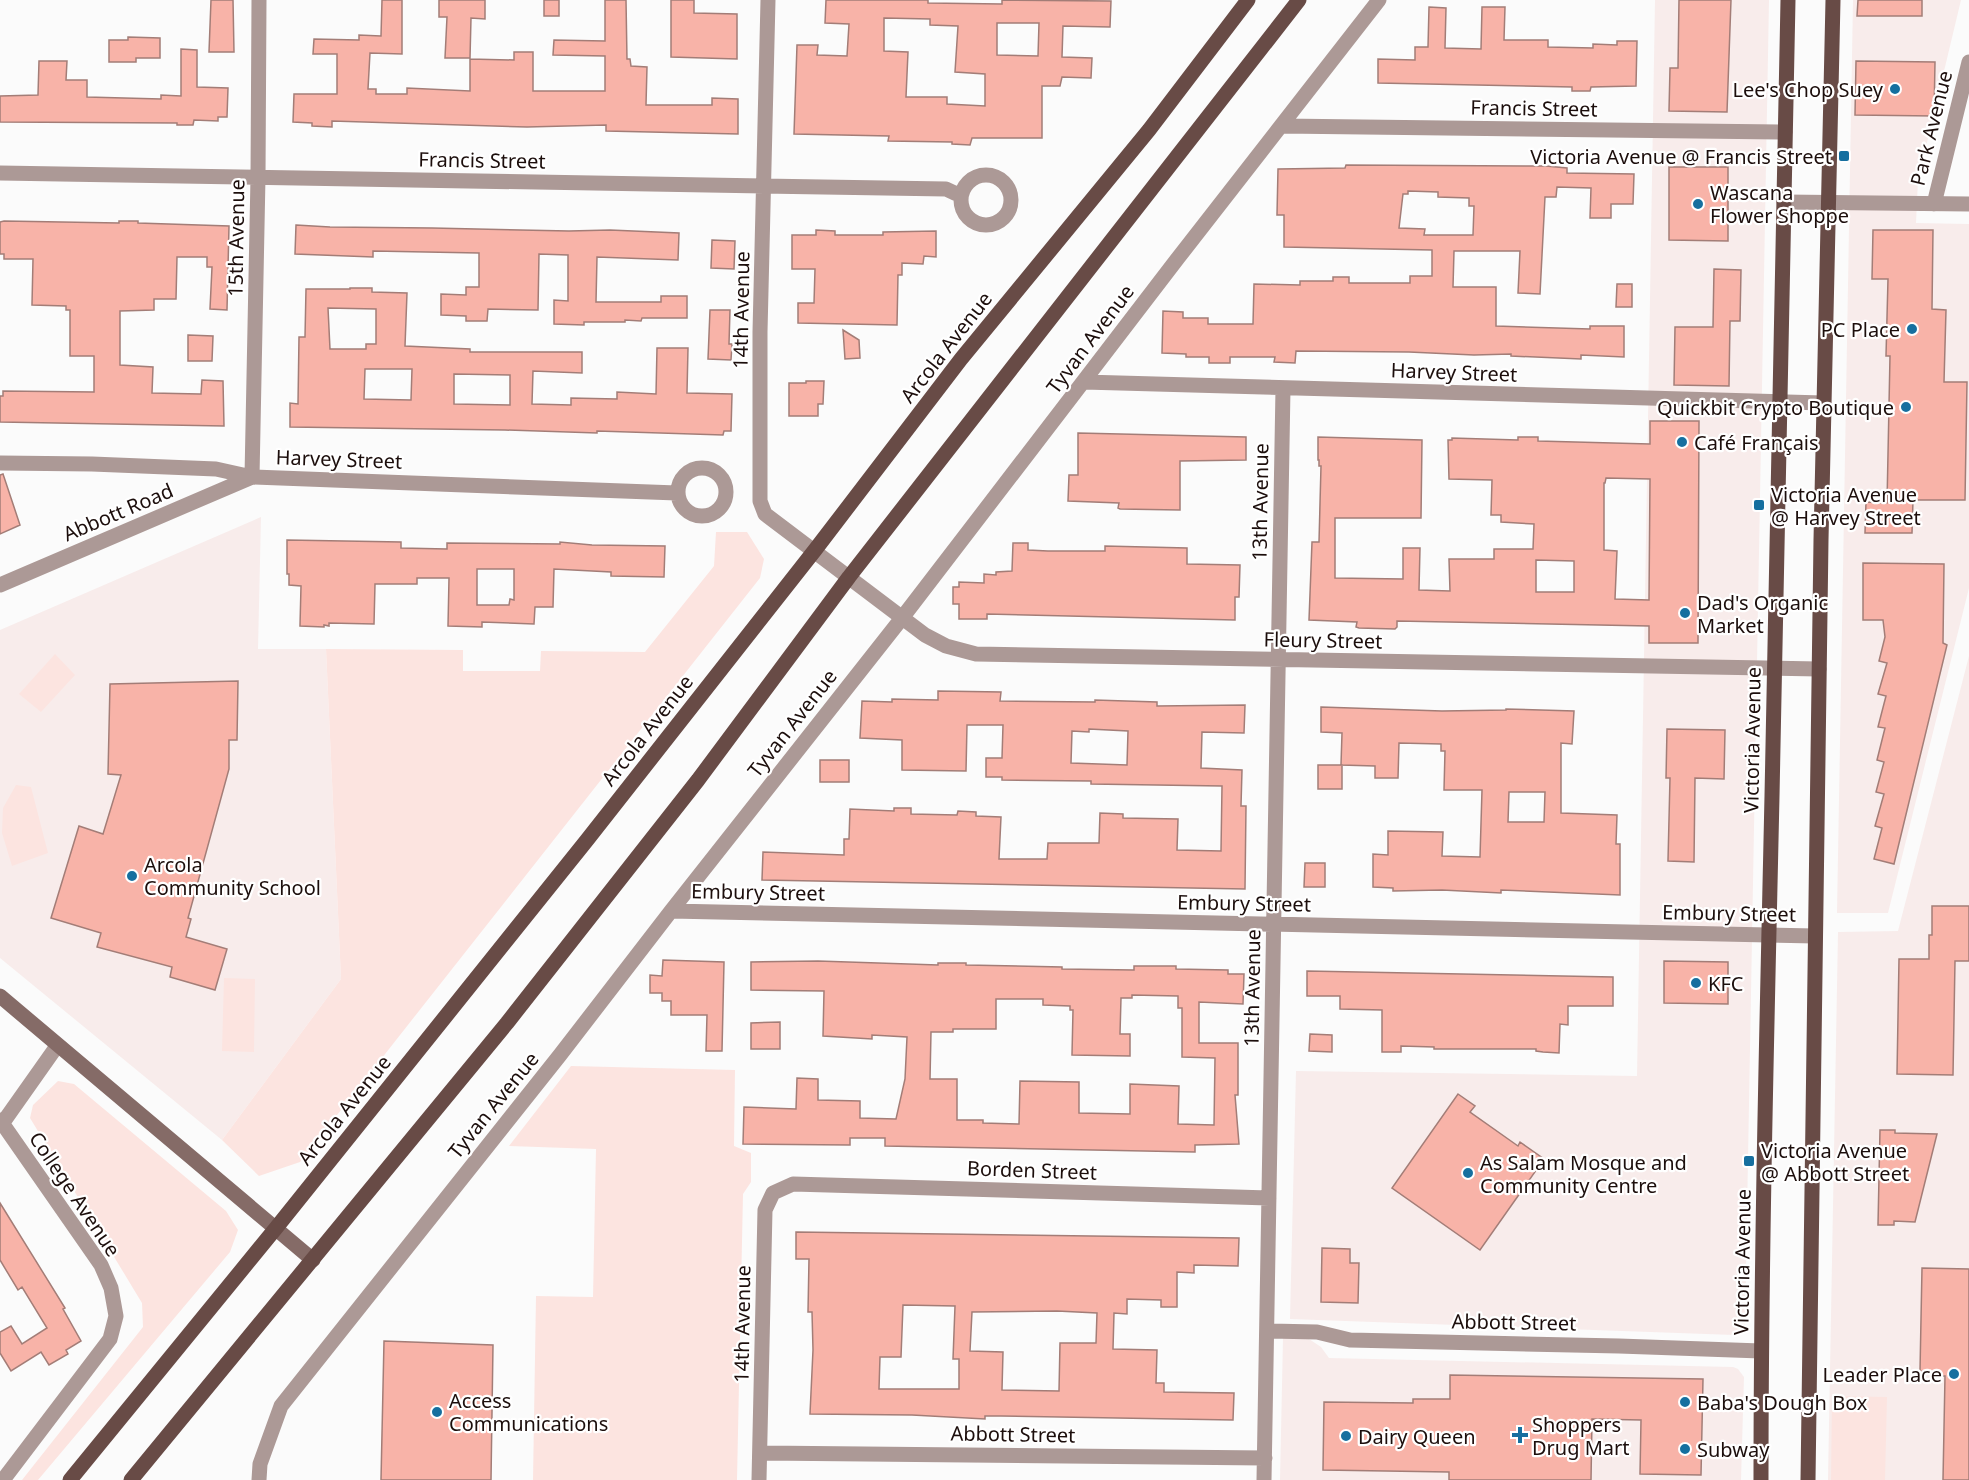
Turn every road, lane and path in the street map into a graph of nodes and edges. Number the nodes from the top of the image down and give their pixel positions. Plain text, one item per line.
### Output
1 (259, 0) edge
2 (768, 0) edge
3 (1248, 0) edge
4 (1299, 0) edge
5 (1379, 0) edge
6 (1788, 0) edge
7 (1833, 0) edge
8 (1969, 62) edge
9 (1282, 126) junction
10 (1785, 132) junction
11 (0, 173) edge
12 (258, 177) junction
13 (764, 186) junction
14 (962, 196) dead end
15 (1784, 202) junction
16 (1828, 202) junction
17 (1934, 204) junction
18 (1969, 204) edge
19 (1084, 382) junction
20 (1283, 388) junction
21 (1781, 402) junction
22 (1823, 403) junction
23 (0, 463) edge
24 (252, 477) junction
25 (677, 493) dead end
26 (815, 550) junction
27 (849, 578) junction
28 (0, 585) edge
29 (902, 618) junction
30 (1279, 660) junction
31 (1774, 669) junction
32 (1819, 669) junction
33 (671, 911) junction
34 (1274, 924) junction
35 (1768, 935) junction
36 (1815, 936) junction
37 (0, 996) edge
38 (57, 1046) junction
39 (1, 1122) edge
40 (793, 1184) joint
41 (1269, 1198) junction
42 (276, 1228) junction
43 (313, 1260) junction
44 (1267, 1331) junction
45 (1761, 1351) junction
46 (760, 1453) junction
47 (1265, 1458) junction
48 (3, 1480) edge
49 (70, 1480) edge
50 (131, 1480) edge
51 (259, 1480) edge
52 (759, 1480) edge
53 (1264, 1480) edge
54 (1761, 1480) edge
55 (1808, 1480) edge

1 - 12 street, 15th Avenue
2 - 13 street, 14th Avenue
3 - 26 main road, Arcola Avenue
4 - 27 main road
5 - 9 street, Tyvan Avenue
6 - 10 main road, Victoria Avenue
7 - 16 main road
8 - 17 street, Park Avenue
9 - 10 street, Francis Street
9 - 19 street, Tyvan Avenue
10 - 15 main road, Victoria Avenue
11 - 12 street, Francis Street
12 - 13 street, Francis Street
12 - 24 street, 15th Avenue
13 - 14 street, Francis Street
13 - 26 street, 14th Avenue
15 - 16 street
15 - 21 main road, Victoria Avenue
16 - 17 street
16 - 22 main road
17 - 18 street
19 - 20 street, Harvey Street
19 - 29 street, Tyvan Avenue
20 - 21 street, Harvey Street
20 - 30 street, 13th Avenue
21 - 22 street, Harvey Street
21 - 31 main road, Victoria Avenue
22 - 32 main road
23 - 24 street, Harvey Street
24 - 25 street, Harvey Street
24 - 28 street, Abbott Road
26 - 27 street, 14th Avenue
26 - 42 main road, Arcola Avenue
27 - 29 street, Fleury Street
27 - 43 main road
29 - 30 street, Fleury Street
29 - 33 street, Tyvan Avenue
30 - 31 street, Fleury Street
30 - 34 street, 13th Avenue
31 - 32 street, Fleury Street
31 - 35 main road, Victoria Avenue
32 - 36 main road
33 - 34 street, Embury Street
33 - 51 street, Tyvan Avenue
34 - 35 street, Embury Street
34 - 41 street, 13th Avenue
35 - 36 street, Embury Street
35 - 45 main road, Victoria Avenue
36 - 55 main road
37 - 38 street
38 - 39 street, College Avenue
38 - 42 street
39 - 48 street, College Avenue
40 - 41 street, Borden Street
40 - 46 street, 14th Avenue
41 - 44 street, 13th Avenue
42 - 43 street
42 - 49 main road, Arcola Avenue
43 - 50 main road
44 - 45 street, Abbott Street
44 - 47 street, 13th Avenue
45 - 54 main road, Victoria Avenue
46 - 47 street, Abbott Street
46 - 52 street, 14th Avenue
47 - 53 street, 13th Avenue

